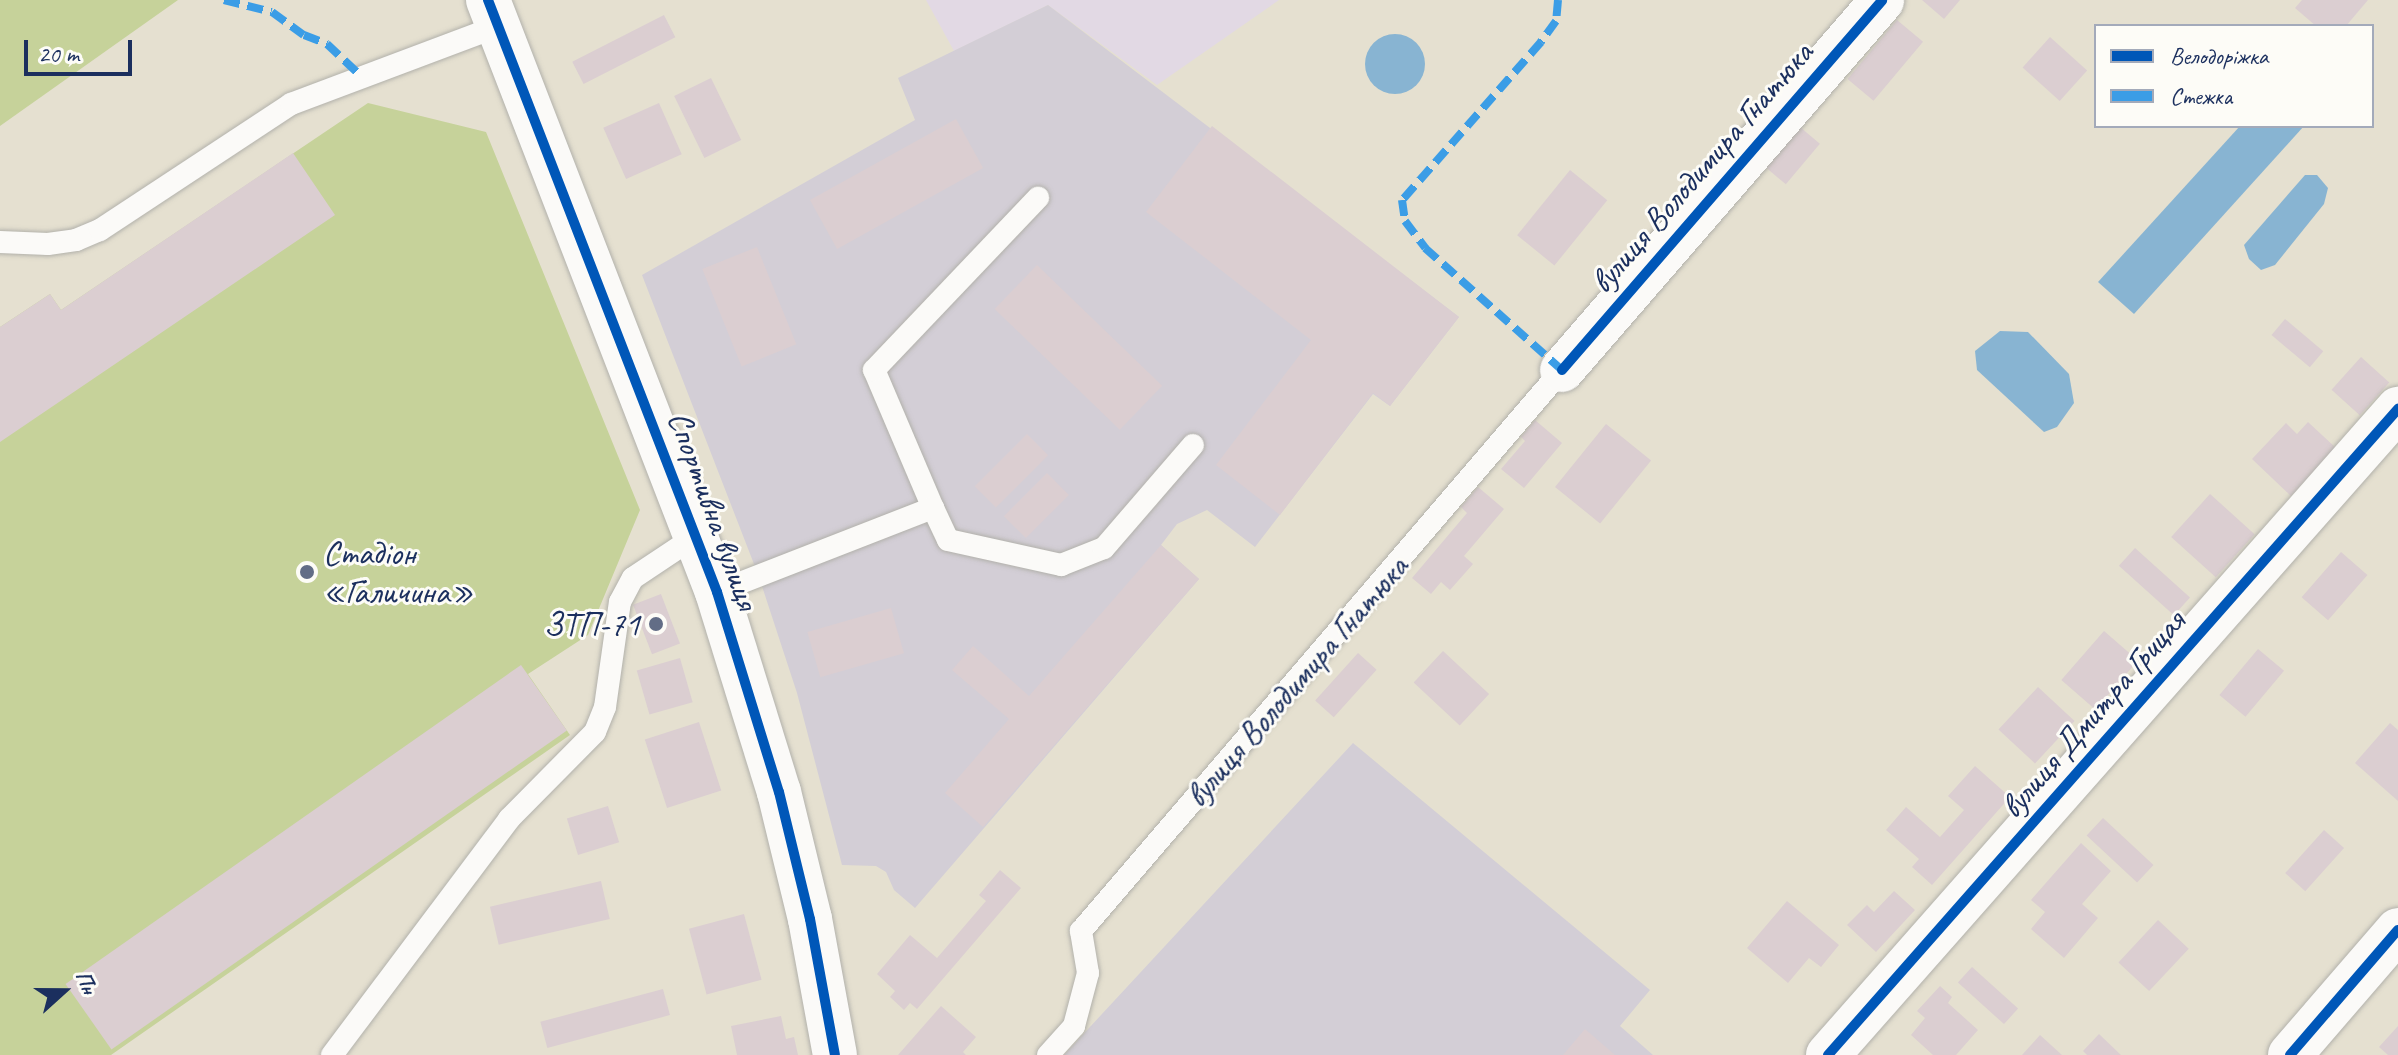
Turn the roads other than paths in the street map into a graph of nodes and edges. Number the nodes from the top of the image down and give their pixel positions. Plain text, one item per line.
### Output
1 (1882, 0) edge
2 (493, 13) edge
3 (1038, 198) dead end
4 (0, 242) edge
5 (1562, 370) joint
6 (2398, 409) edge
7 (1193, 445) dead end
8 (933, 508) junction
9 (696, 536) junction
10 (717, 592) junction
11 (2398, 930) edge
12 (332, 1055) edge
13 (835, 1055) edge
14 (1048, 1055) edge
15 (1828, 1055) edge
16 (2290, 1055) edge

1 - 5 street, вулиця Володимира Гнатюка
2 - 4 lane
2 - 9 street, Спортивна вулиця
3 - 8 lane
5 - 14 lane, вулиця Володимира Гнатюка
6 - 15 street, вулиця Дмитра Грицая
7 - 8 lane
8 - 10 lane
9 - 10 street, Спортивна вулиця
9 - 12 lane
10 - 13 street, Спортивна вулиця
11 - 16 street

